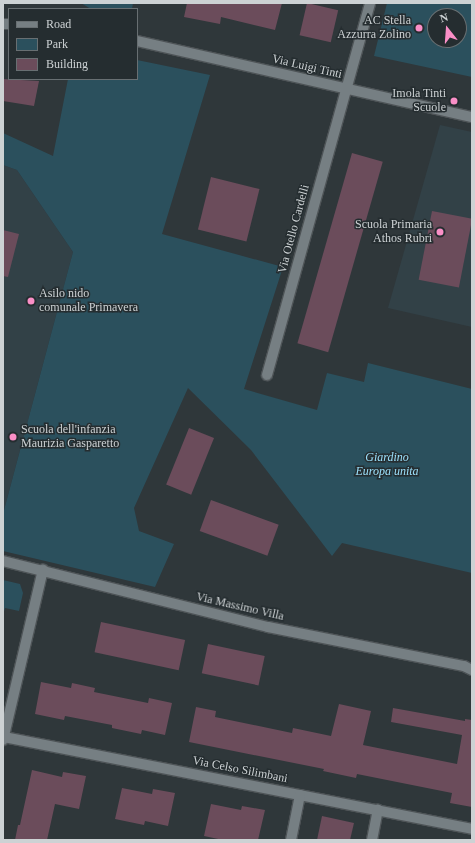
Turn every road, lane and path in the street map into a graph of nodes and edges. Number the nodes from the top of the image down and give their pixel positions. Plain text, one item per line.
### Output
1 (370, 3) edge
2 (138, 41) edge
3 (346, 89) junction
4 (472, 117) edge
5 (267, 375) dead end
6 (3, 561) edge
7 (43, 570) junction
8 (472, 670) edge
9 (3, 738) edge
10 (300, 795) junction
11 (378, 810) junction
12 (472, 829) edge
13 (291, 840) edge
14 (372, 840) edge

1 - 3 street, Via Otello Cardelli
2 - 3 street, Via Luigi Tinti
3 - 4 street, Via Luigi Tinti
3 - 5 street, Via Otello Cardelli
6 - 7 street, Via Massimo Villa
7 - 8 street, Via Massimo Villa
7 - 9 street
9 - 10 street, Via Celso Silimbani
10 - 11 street, Via Celso Silimbani
10 - 13 street
11 - 12 street, Via Celso Silimbani
11 - 14 street

